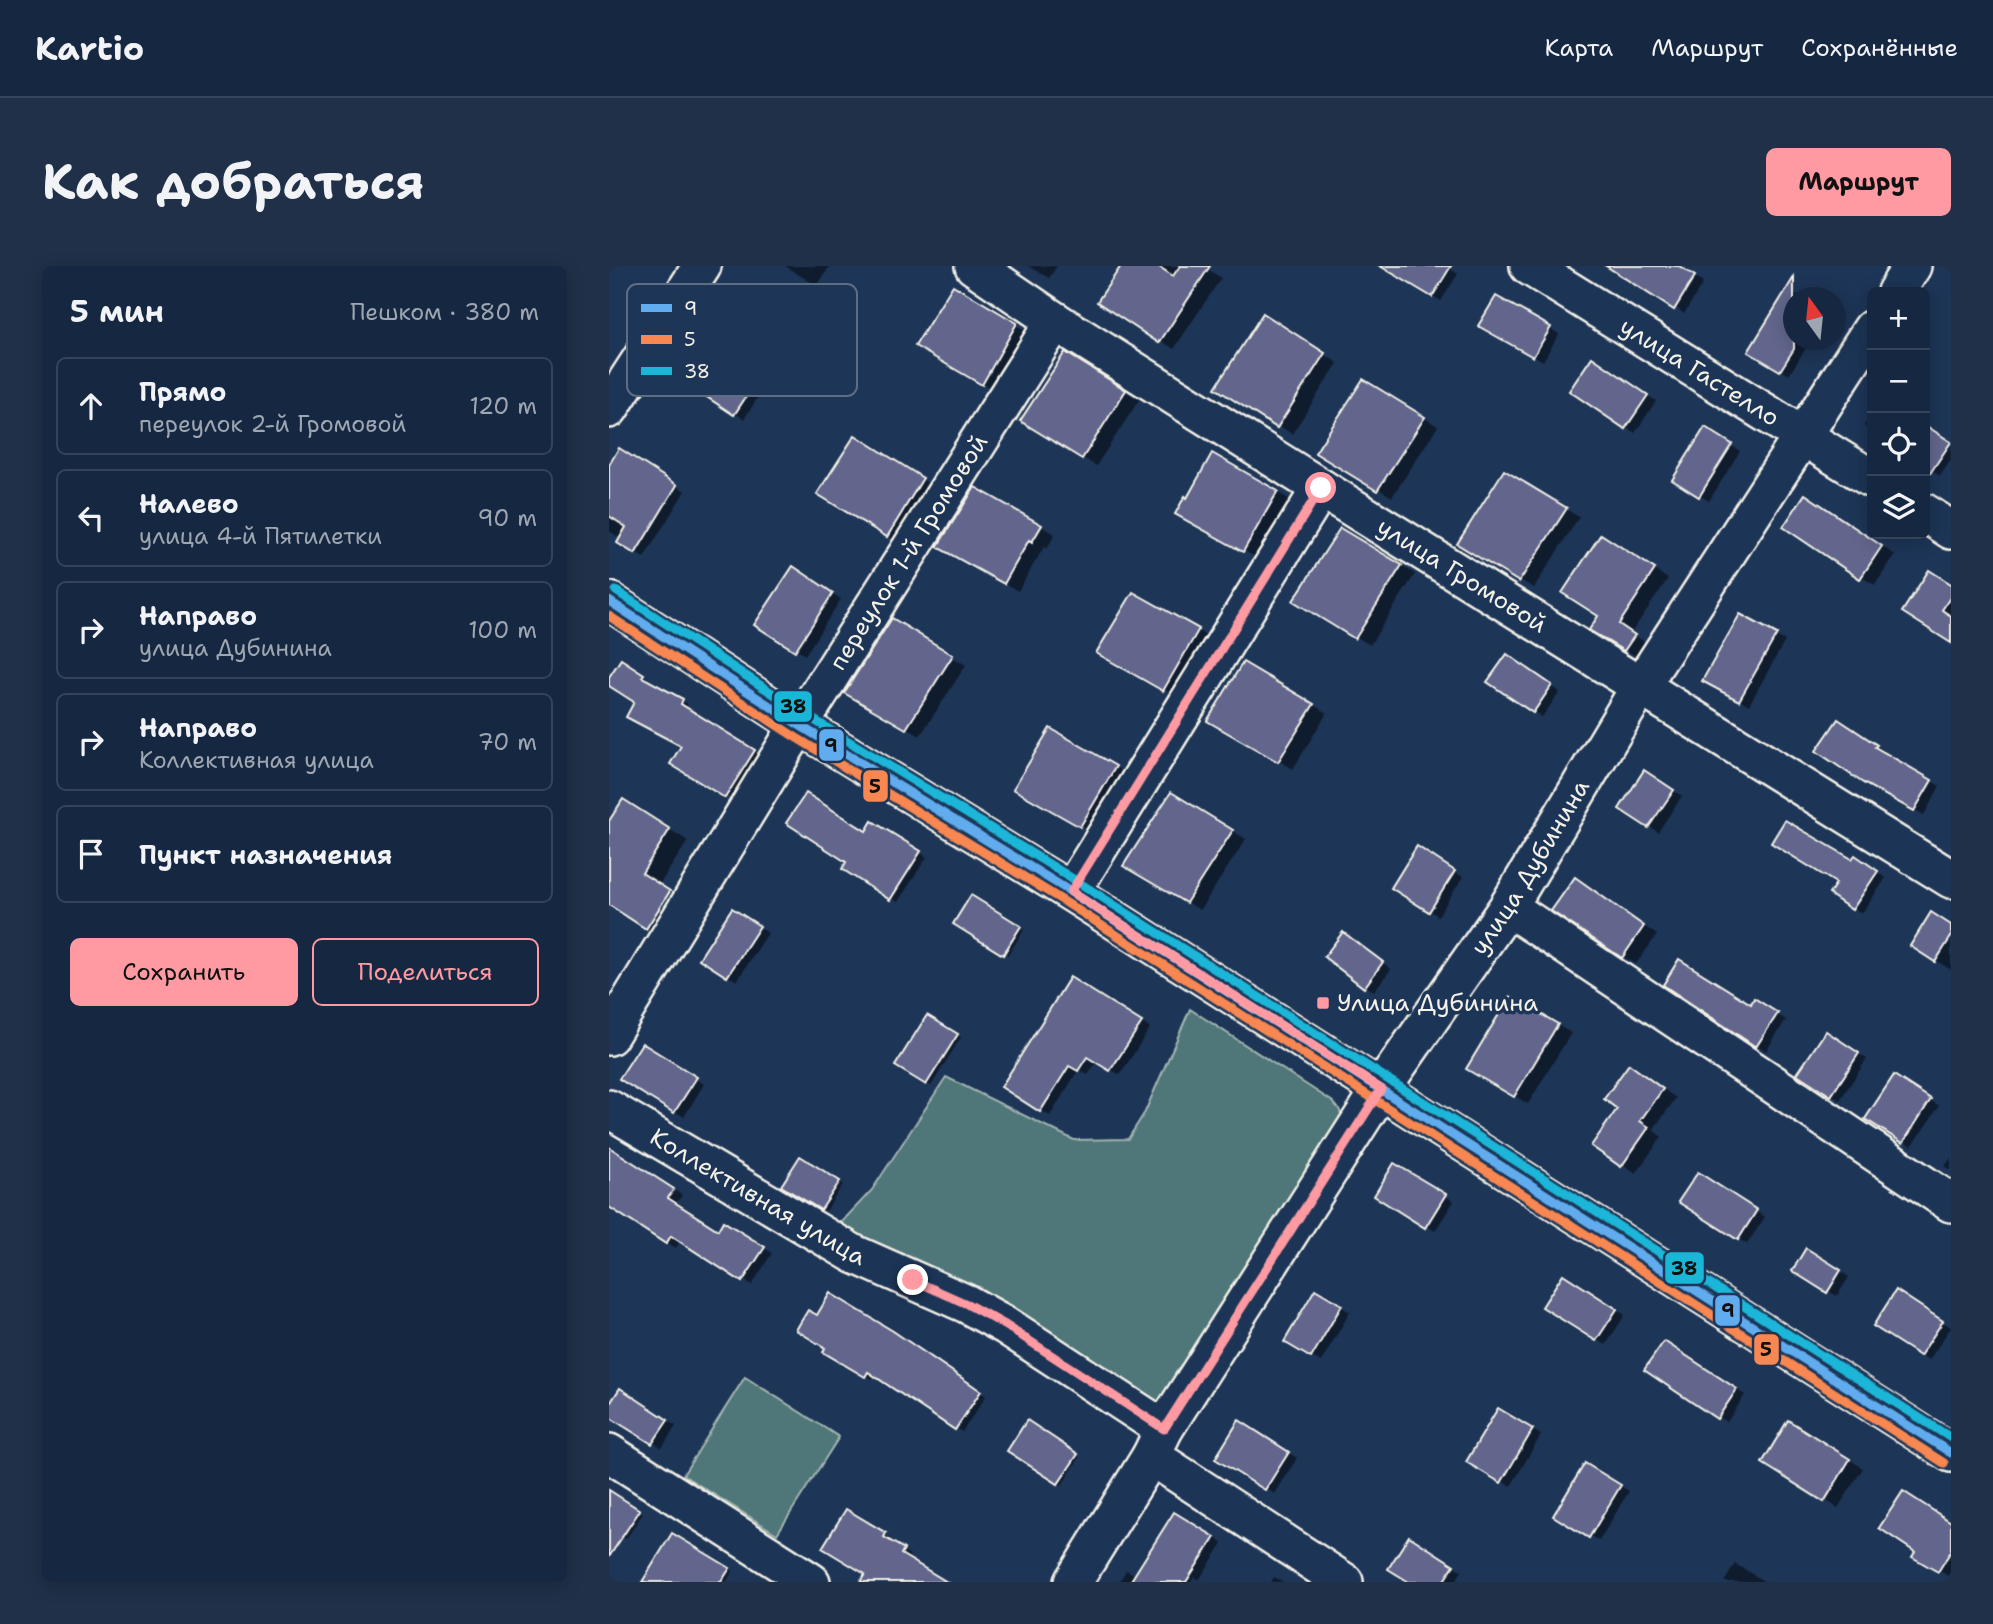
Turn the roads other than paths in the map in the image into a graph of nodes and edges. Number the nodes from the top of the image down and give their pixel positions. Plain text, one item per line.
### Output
1 (702, 266) edge
2 (974, 266) edge
3 (1529, 266) edge
4 (1912, 266) edge
5 (690, 284) edge
6 (1899, 287) edge
7 (1055, 320) junction
8 (1867, 337) edge
9 (627, 381) edge
10 (609, 409) edge
11 (1805, 436) junction
12 (1867, 476) edge
13 (1321, 488) junction
14 (1930, 516) edge
15 (1951, 530) edge
16 (609, 601) edge
17 (1640, 687) junction
18 (799, 726) junction
19 (1951, 879) edge
20 (1071, 892) junction
21 (1508, 907) junction
22 (609, 1036) edge
23 (1381, 1089) junction
24 (609, 1109) edge
25 (1951, 1203) edge
26 (1157, 1443) junction
27 (609, 1453) edge
28 (1951, 1453) edge
29 (811, 1582) edge
30 (1073, 1582) edge
31 (1344, 1582) edge

1 - 5 street
2 - 7 street, улица Громовой
3 - 11 street, улица Гастелло
4 - 6 street
7 - 13 street, улица Громовой
7 - 18 street, переулок 1-й Громовой
8 - 11 street, улица Дубинина
9 - 10 street
11 - 12 street, улица Гастелло
11 - 17 street, улица Дубинина
13 - 17 street, улица Громовой
13 - 20 street
14 - 15 street
16 - 18 street
17 - 19 street, улица Громовой
17 - 21 street, улица Дубинина
18 - 20 street
18 - 22 street, переулок 1-й Громовой
20 - 23 street
21 - 23 street, улица Дубинина
21 - 25 street
23 - 26 street, улица Дубинина
23 - 28 street
24 - 26 street, Коллективная улица
26 - 30 street, улица Дубинина
26 - 31 street, Коллективная улица
27 - 29 street

